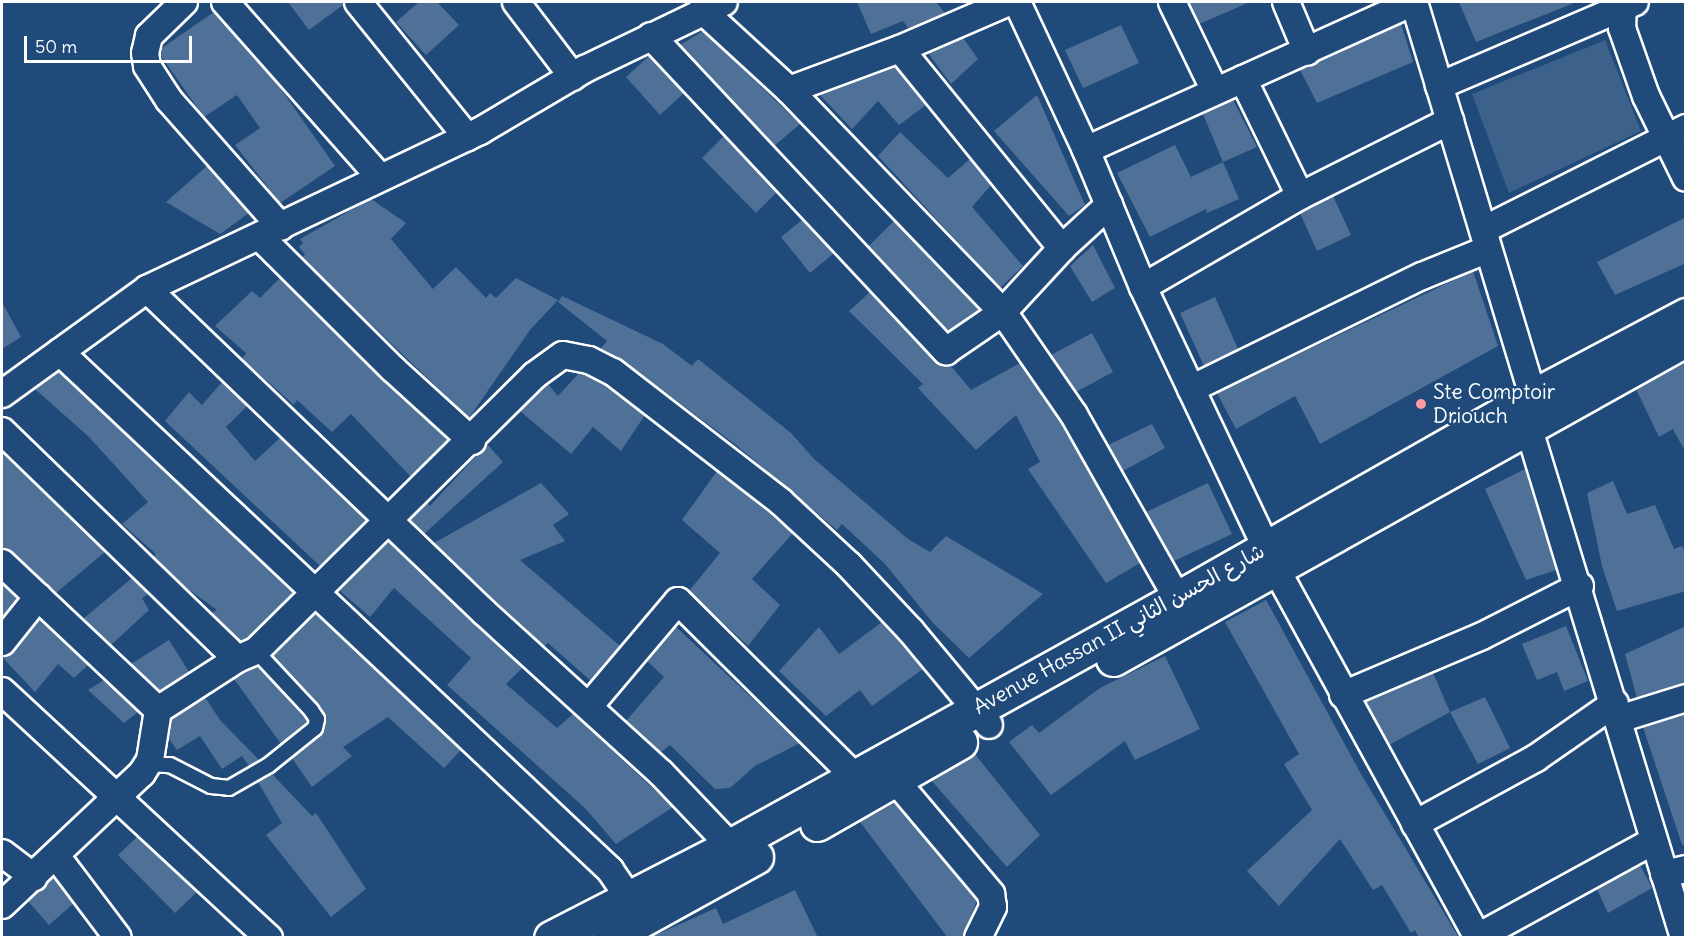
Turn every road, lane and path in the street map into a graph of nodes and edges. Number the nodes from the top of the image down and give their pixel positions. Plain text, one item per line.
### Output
1 (184, 2) edge
2 (225, 2) edge
3 (358, 2) edge
4 (516, 2) edge
5 (1009, 2) edge
6 (1017, 2) edge
7 (1172, 2) edge
8 (1286, 2) edge
9 (1414, 2) edge
10 (1628, 3) edge
11 (711, 5) edge
12 (651, 36) junction
13 (900, 49) junction
14 (1306, 52) junction
15 (573, 77) junction
16 (1243, 79) junction
17 (1439, 86) junction
18 (789, 90) junction
19 (1215, 91) junction
20 (1450, 121) junction
21 (1676, 133) edge
22 (466, 137) junction
23 (1086, 150) junction
24 (381, 177) junction
25 (1686, 178) edge
26 (1300, 196) junction
27 (1109, 205) junction
28 (271, 232) junction
29 (1485, 239) junction
30 (1062, 248) junction
31 (1143, 287) junction
32 (147, 289) junction
33 (1003, 312) junction
34 (1686, 315) edge
35 (1686, 340) edge
36 (60, 351) junction
37 (1191, 389) junction
38 (2, 394) edge
39 (1530, 411) junction
40 (2, 431) edge
41 (472, 441) junction
42 (390, 522) junction
43 (1271, 558) junction
44 (2, 563) edge
45 (1580, 586) junction
46 (317, 594) junction
47 (38, 597) junction
48 (1184, 609) junction
49 (2, 642) edge
50 (247, 655) junction
51 (2, 691) edge
52 (1343, 695) junction
53 (1686, 698) edge
54 (590, 705) junction
55 (158, 710) junction
56 (1617, 711) junction
57 (983, 716) junction
58 (148, 764) junction
59 (855, 777) junction
60 (896, 781) junction
61 (116, 798) junction
62 (1415, 824) junction
63 (1653, 841) junction
64 (2, 853) edge
65 (739, 854) junction
66 (57, 857) junction
67 (1675, 872) edge
68 (34, 877) junction
69 (2, 905) edge
70 (636, 908) junction
71 (1478, 937) edge
72 (118, 938) edge
73 (269, 938) edge
74 (551, 938) edge
75 (609, 938) edge
76 (978, 938) edge
77 (1684, 938) edge

1 - 28 street
2 - 24 street
3 - 22 street
4 - 15 street
5 - 13 street
6 - 23 street
7 - 19 street
8 - 14 street
9 - 14 street
9 - 17 street
10 - 17 street
10 - 21 street
11 - 12 street
11 - 18 street
12 - 15 street
12 - 33 street
13 - 18 street
13 - 30 street
14 - 16 street
15 - 22 street
16 - 19 street
16 - 26 street
17 - 20 street
18 - 33 street
19 - 23 street
20 - 26 street
20 - 29 street
21 - 25 street
21 - 29 street
22 - 24 street
23 - 27 street
24 - 28 street
26 - 31 street
27 - 30 street
27 - 31 street
28 - 32 street
28 - 41 street
29 - 37 street
29 - 39 street
30 - 33 street
31 - 37 street
32 - 36 street
32 - 42 street
33 - 48 street
34 - 39 main road, Avenue Hassan II شارع الحسن الثاني
35 - 39 main road, Avenue Hassan II شارع الحسن الثاني
36 - 38 street
36 - 46 street
37 - 43 street
39 - 43 main road, Avenue Hassan II شارع الحسن الثاني
39 - 45 street
40 - 50 street
41 - 42 street
41 - 57 street
42 - 46 street
42 - 54 street
43 - 48 main road, Avenue Hassan II شارع الحسن الثاني
43 - 52 street
44 - 47 street
45 - 52 street
45 - 56 street
46 - 50 street
46 - 70 street
47 - 49 street
47 - 55 street
48 - 57 main road, Avenue Hassan II شارع الحسن الثاني
50 - 55 street
50 - 58 lane
51 - 61 street
52 - 62 street
53 - 56 street
54 - 59 street
54 - 65 street
55 - 58 street
56 - 62 street
56 - 63 street
57 - 59 main road, Avenue Hassan II شارع الحسن الثاني
57 - 60 main road, Avenue Hassan II شارع الحسن الثاني
58 - 61 street
59 - 65 main road, Avenue Hassan II شارع الحسن الثاني
60 - 65 main road, Avenue Hassan II شارع الحسن الثاني
60 - 76 street
61 - 66 street
61 - 73 street
62 - 71 street
63 - 67 street
63 - 71 street
64 - 68 street
65 - 70 main road, Avenue Hassan II شارع الحسن الثاني
66 - 68 street
66 - 72 street
67 - 77 street
68 - 69 street
70 - 74 main road, Avenue Hassan II شارع الحسن الثاني
70 - 75 main road, Avenue Hassan II شارع الحسن الثاني

